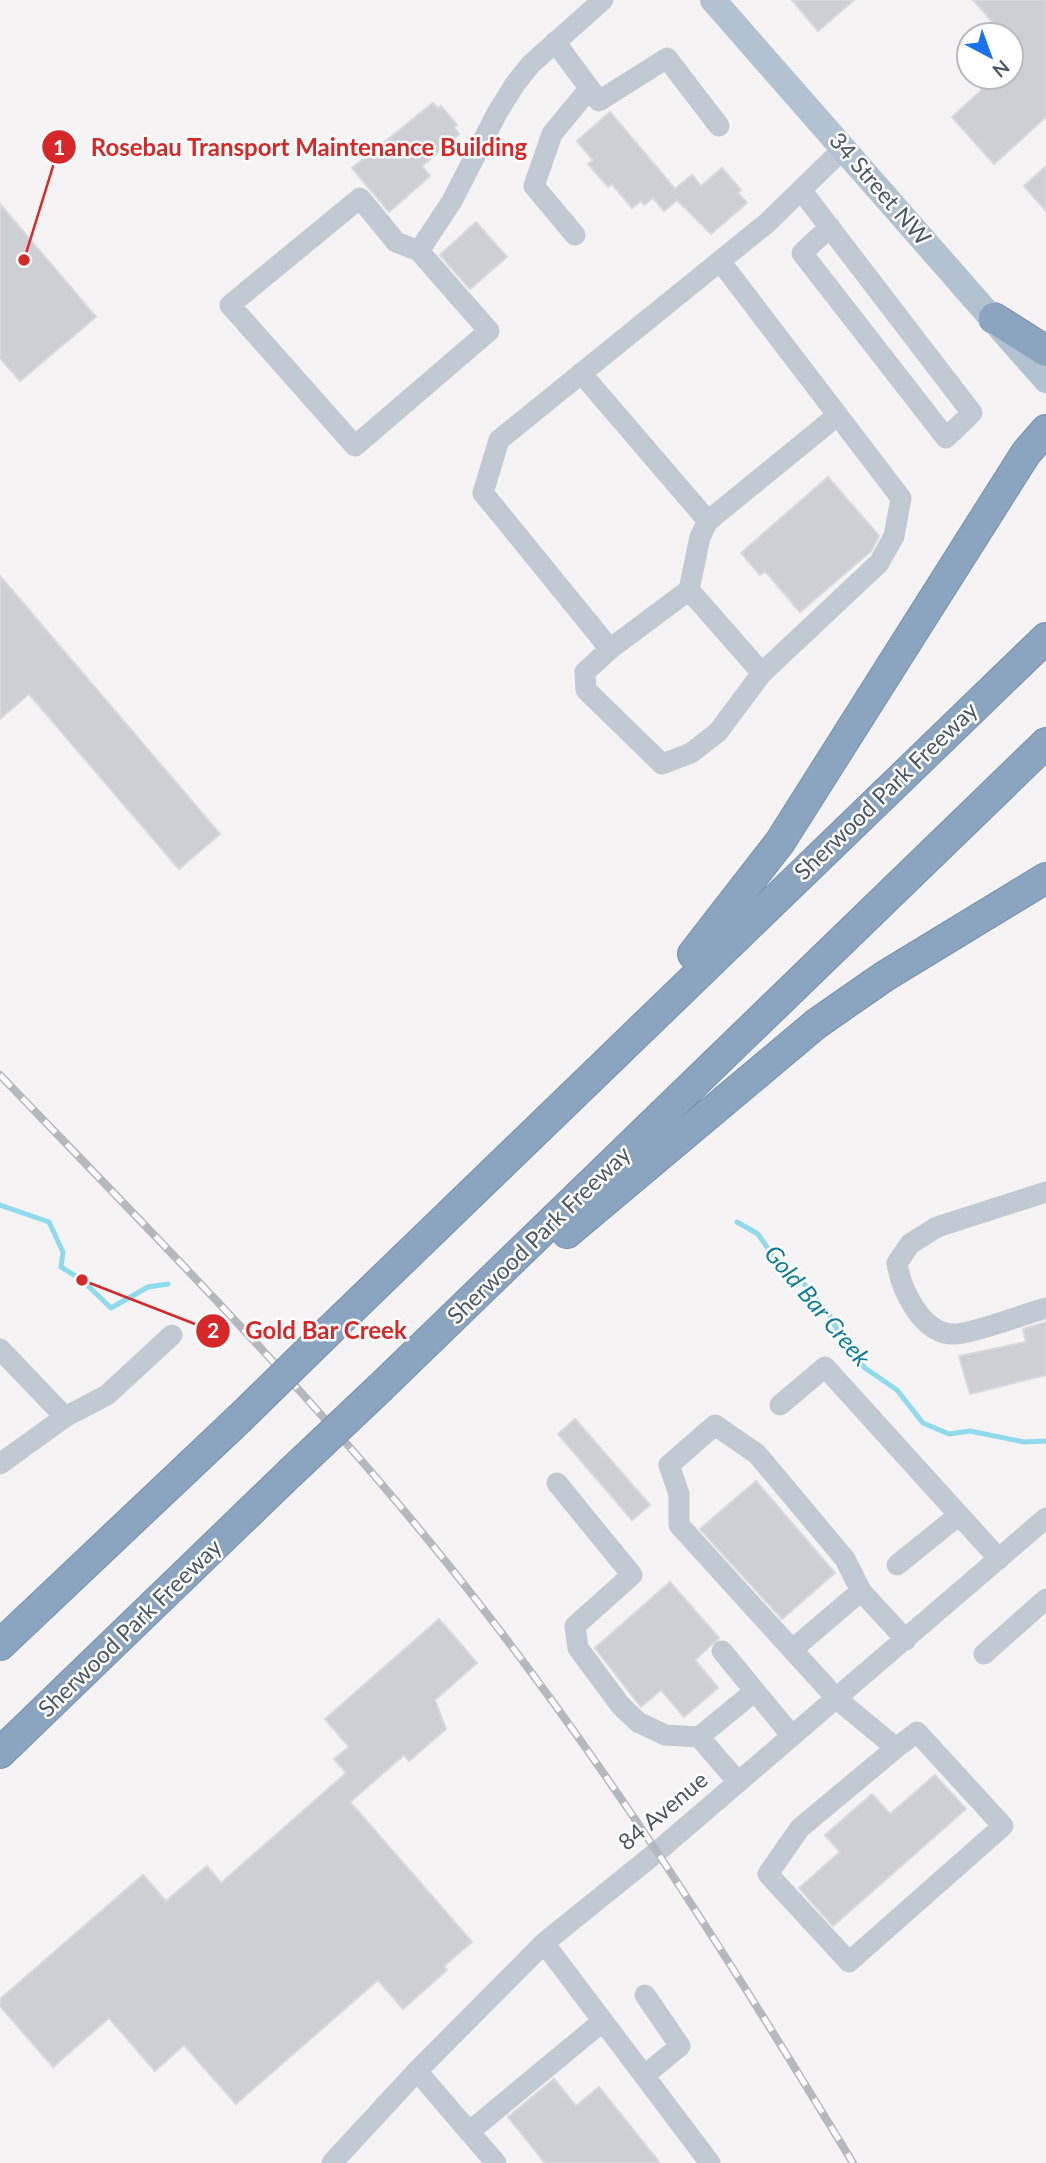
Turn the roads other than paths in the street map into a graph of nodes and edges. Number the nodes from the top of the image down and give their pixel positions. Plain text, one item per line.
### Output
1 (603, 0) edge
2 (713, 0) edge
3 (555, 42) junction
4 (589, 89) junction
5 (719, 126) dead end
6 (844, 148) junction
7 (801, 190) junction
8 (830, 227) junction
9 (575, 235) dead end
10 (419, 251) junction
11 (720, 261) junction
12 (994, 318) junction
13 (1046, 351) edge
14 (581, 373) junction
15 (1046, 380) edge
16 (838, 415) junction
17 (1046, 430) edge
18 (708, 522) junction
19 (689, 590) junction
20 (1046, 638) edge
21 (610, 649) junction
22 (762, 673) junction
23 (1046, 743) edge
24 (1046, 878) edge
25 (606, 1060) junction
26 (1046, 1192) edge
27 (1046, 1308) edge
28 (172, 1335) dead end
29 (426, 1344) junction
30 (0, 1349) edge
31 (780, 1405) dead end
32 (65, 1417) junction
33 (0, 1464) edge
34 (557, 1483) dead end
35 (959, 1515) junction
36 (1046, 1518) edge
37 (999, 1559) junction
38 (897, 1565) dead end
39 (862, 1591) junction
40 (1046, 1600) edge
41 (905, 1640) junction
42 (0, 1645) edge
43 (793, 1648) junction
44 (722, 1651) dead end
45 (984, 1654) dead end
46 (755, 1691) junction
47 (837, 1699) junction
48 (792, 1736) junction
49 (699, 1737) junction
50 (896, 1748) junction
51 (0, 1753) edge
52 (738, 1782) junction
53 (544, 1943) junction
54 (645, 1996) dead end
55 (603, 2021) junction
56 (416, 2071) junction
57 (644, 2076) junction
58 (469, 2132) junction
59 (345, 2158) edge
60 (496, 2163) edge
61 (710, 2163) edge

1 - 3 street
2 - 6 main road, 34 Street NW
3 - 4 street
3 - 10 street
4 - 5 street
4 - 9 street
6 - 7 street
6 - 12 main road, 34 Street NW
7 - 8 street
7 - 11 street
8 - 8 street
10 - 10 street
11 - 14 street
11 - 16 street
12 - 13 highway
12 - 15 main road, 34 Street NW
14 - 18 street
14 - 21 street
16 - 18 street
16 - 22 street
17 - 25 highway
18 - 19 street
19 - 21 street
19 - 22 street
20 - 25 highway, Sherwood Park Freeway
21 - 22 street
23 - 29 highway, Sherwood Park Freeway
24 - 29 highway
25 - 42 highway, Sherwood Park Freeway, bridge
26 - 27 street
28 - 32 street
29 - 51 highway, Sherwood Park Freeway, bridge
30 - 32 street
31 - 35 street
32 - 33 street
34 - 49 street
35 - 37 street
35 - 38 street
36 - 37 street, 84 Avenue
37 - 41 street, 84 Avenue
39 - 41 street
39 - 43 street
39 - 43 street
40 - 45 street
41 - 47 street, 84 Avenue
43 - 47 street
44 - 46 street
46 - 48 street
46 - 49 street
47 - 48 street, 84 Avenue
47 - 50 street
48 - 52 street, 84 Avenue
49 - 52 street
50 - 50 street
52 - 53 street, 84 Avenue
53 - 55 street
53 - 56 street, 84 Avenue
54 - 57 street
55 - 57 street
55 - 58 street
56 - 58 street
56 - 59 street, 84 Avenue
57 - 61 street
58 - 60 street

